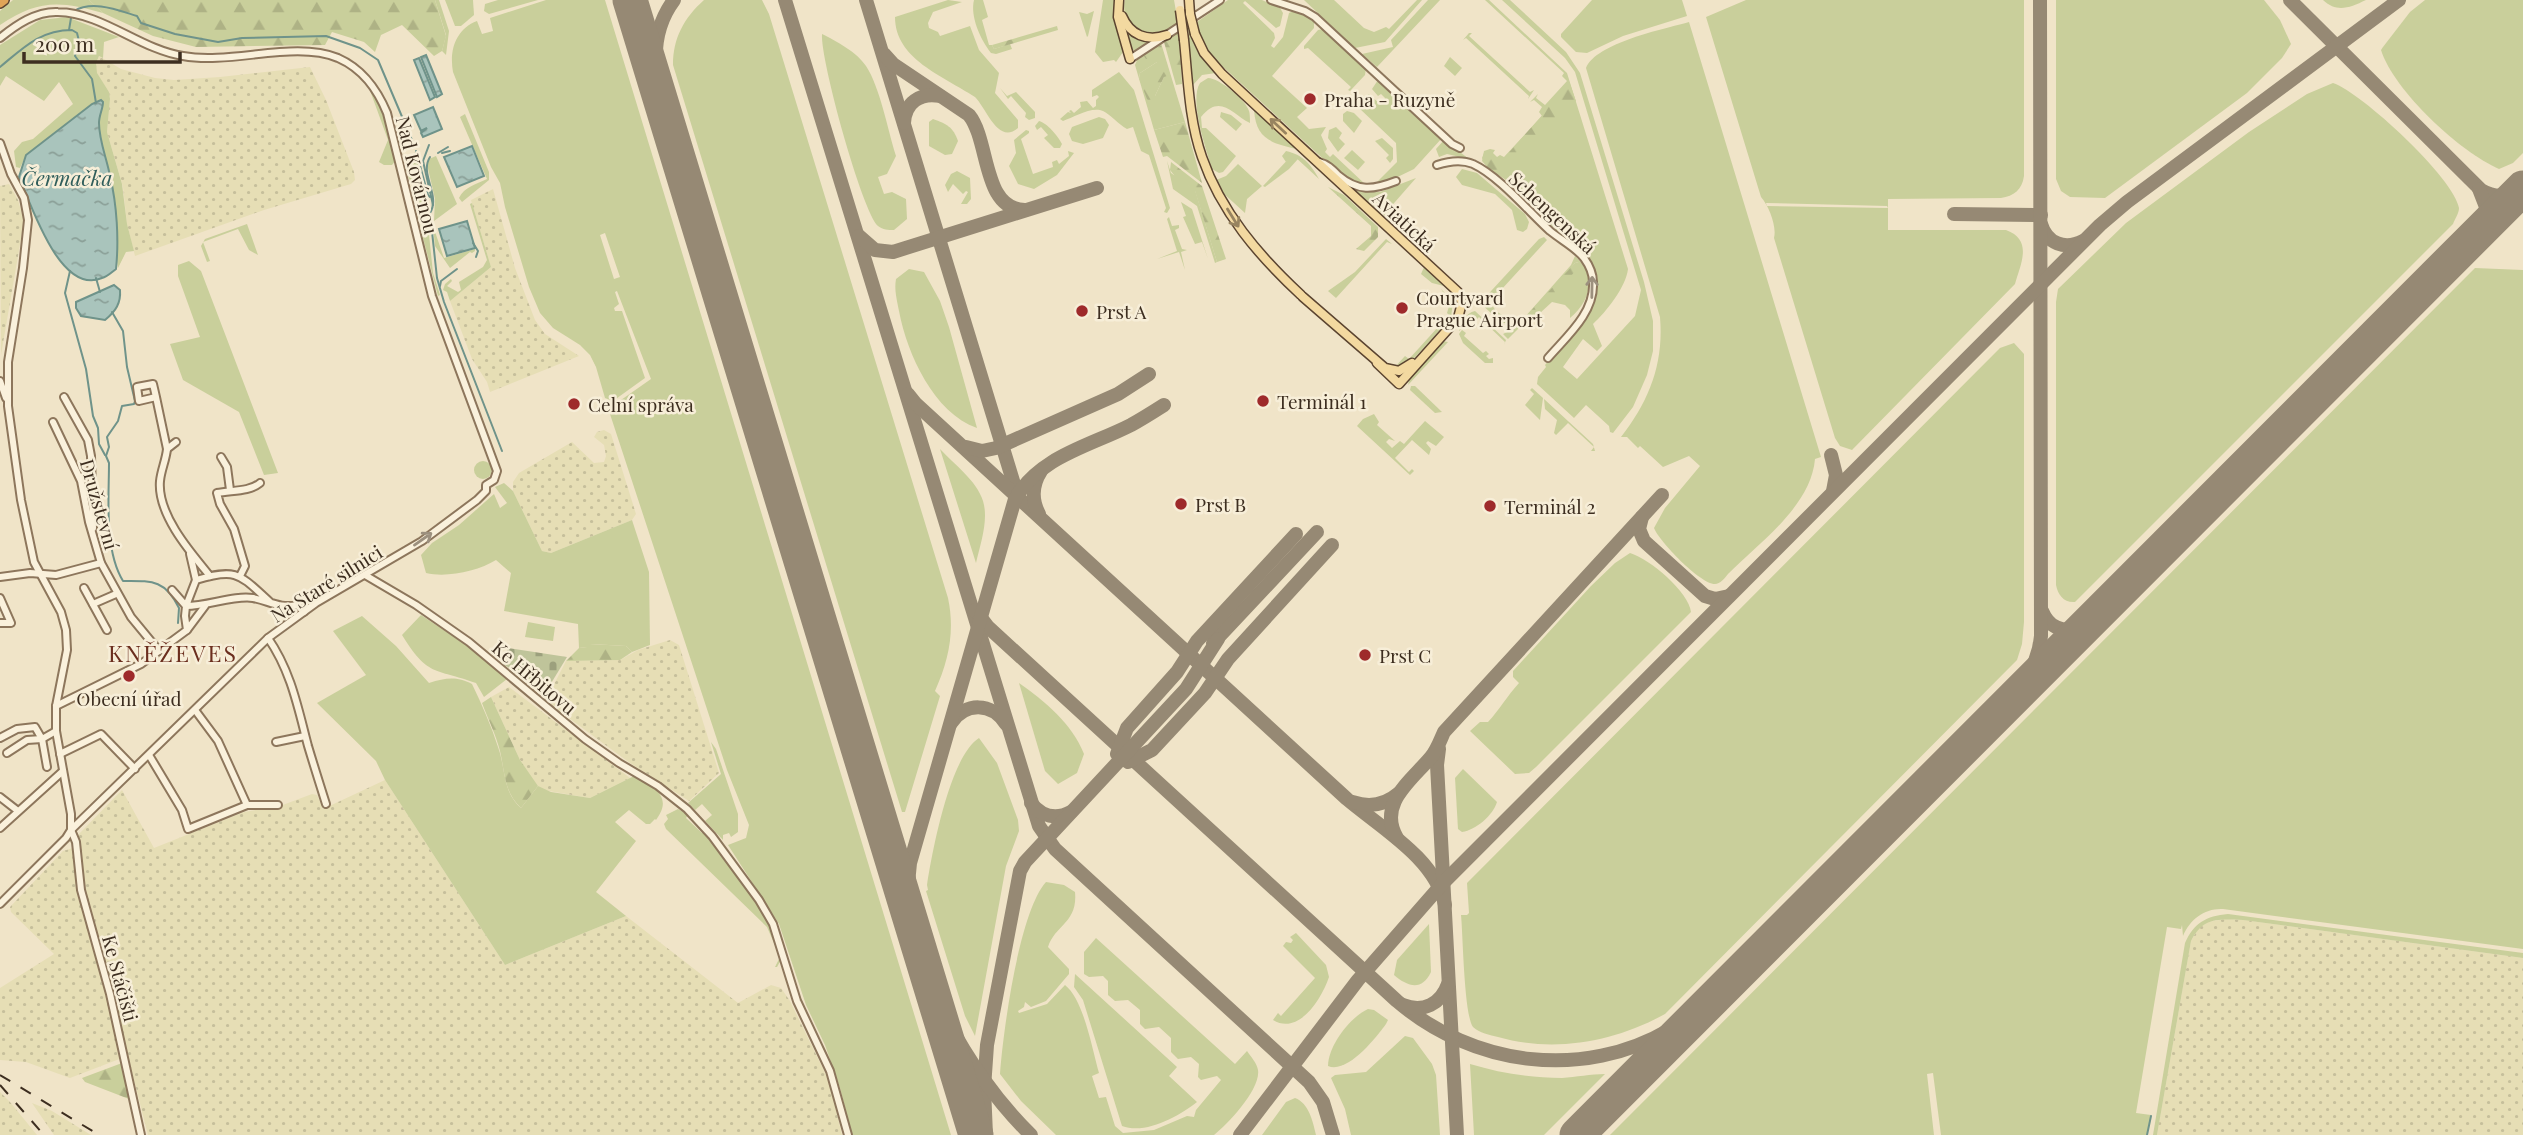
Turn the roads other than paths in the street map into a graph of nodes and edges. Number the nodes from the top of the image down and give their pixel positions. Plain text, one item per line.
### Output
1 (1121, 0) edge
2 (1220, 0) edge
3 (1271, 0) edge
4 (1183, 3) edge
5 (1122, 16) junction
6 (1167, 35) junction
7 (0, 38) edge
8 (1130, 60) junction
9 (0, 143) edge
10 (1460, 148) dead end
11 (1317, 162) junction
12 (1437, 165) dead end
13 (1396, 181) dead end
14 (1431, 349) junction
15 (1548, 358) dead end
16 (8, 362) junction
17 (1377, 363) junction
18 (0, 365) edge
19 (0, 381) edge
20 (64, 397) dead end
21 (156, 397) dead end
22 (8, 406) junction
23 (53, 422) dead end
24 (176, 442) dead end
25 (167, 449) junction
26 (221, 457) dead end
27 (496, 477) joint
28 (260, 483) dead end
29 (230, 490) junction
30 (93, 537) junction
31 (190, 552) junction
32 (100, 564) junction
33 (40, 575) junction
34 (365, 575) junction
35 (210, 576) junction
36 (240, 576) junction
37 (0, 577) edge
38 (196, 580) junction
39 (251, 585) junction
40 (84, 588) dead end
41 (172, 590) dead end
42 (116, 594) junction
43 (250, 597) junction
44 (0, 598) edge
45 (271, 603) junction
46 (316, 603) junction
47 (93, 604) junction
48 (186, 606) junction
49 (205, 606) junction
50 (297, 606) junction
51 (304, 612) junction
52 (0, 623) edge
53 (107, 630) dead end
54 (187, 630) junction
55 (268, 638) junction
56 (159, 651) junction
57 (56, 706) junction
58 (195, 710) junction
59 (56, 731) junction
60 (306, 736) junction
61 (0, 738) edge
62 (42, 739) junction
63 (276, 741) dead end
64 (7, 753) dead end
65 (60, 754) junction
66 (149, 755) junction
67 (47, 767) dead end
68 (135, 769) junction
69 (63, 771) junction
70 (0, 797) edge
71 (326, 804) dead end
72 (247, 805) junction
73 (278, 805) dead end
74 (18, 811) junction
75 (0, 828) edge
76 (71, 830) junction
77 (0, 904) edge
78 (141, 1135) edge
79 (848, 1135) edge

1 - 5 main road
1 - 8 main road
2 - 6 street
3 - 10 street
11 -> 4 main road, Aviatická, bridge
4 -> 17 main road, Aviatická, bridge
5 - 6 main road
5 - 8 main road
6 - 8 street
7 - 27 street, Nad Kovárnou
9 - 16 street
11 - 13 street
11 - 14 main road, Aviatická
15 -> 12 street, Schengenská
14 - 17 main road, Aviatická
14 - 17 main road
16 - 18 street
16 - 22 street
19 - 22 street
20 - 30 street
21 - 25 street
22 - 33 street, Ke Stáčišti
23 - 30 street, Družstevní
24 - 25 street
25 - 31 street
26 - 29 street
34 -> 27 street, Na Staré silnici
28 - 29 street
29 - 36 street
30 - 32 street, Družstevní
31 - 35 street
31 - 38 street
32 - 33 street
32 - 42 street, Družstevní
33 - 37 street
33 - 57 street, Ke Stáčišti
34 - 46 street, Na Staré silnici
34 - 79 street, Ke Hřbitovu
35 - 36 street
35 - 38 street
36 - 39 street
38 - 48 street
39 - 43 street
39 - 45 street
40 - 47 street
41 - 48 street
42 - 47 street
42 - 56 street, Družstevní
43 - 45 street
43 - 49 street
44 - 52 street
45 - 50 street
46 - 50 street
46 - 51 street, Na Staré silnici
47 - 53 street
48 - 49 street
48 - 54 street
49 - 54 street
50 - 51 street
51 - 55 street, Na Staré silnici
54 - 56 street
55 - 58 street, Na Staré silnici
55 - 60 street
56 - 57 street
57 - 59 street, Ke Stáčišti
58 - 66 street, Na Staré silnici
58 - 72 street
59 - 62 street
59 - 65 street, Ke Stáčišti
60 - 63 street
60 - 71 street
61 - 62 street
62 - 64 street
62 - 67 street
65 - 68 street
65 - 69 street, Ke Stáčišti
66 - 68 street, Na Staré silnici
66 - 72 street
68 - 76 street, Na Staré silnici
69 - 74 street
69 - 76 street, Ke Stáčišti
70 - 74 street
72 - 73 street
74 - 75 street
76 - 77 street, Na Staré silnici
76 - 78 street, Ke Stáčišti

